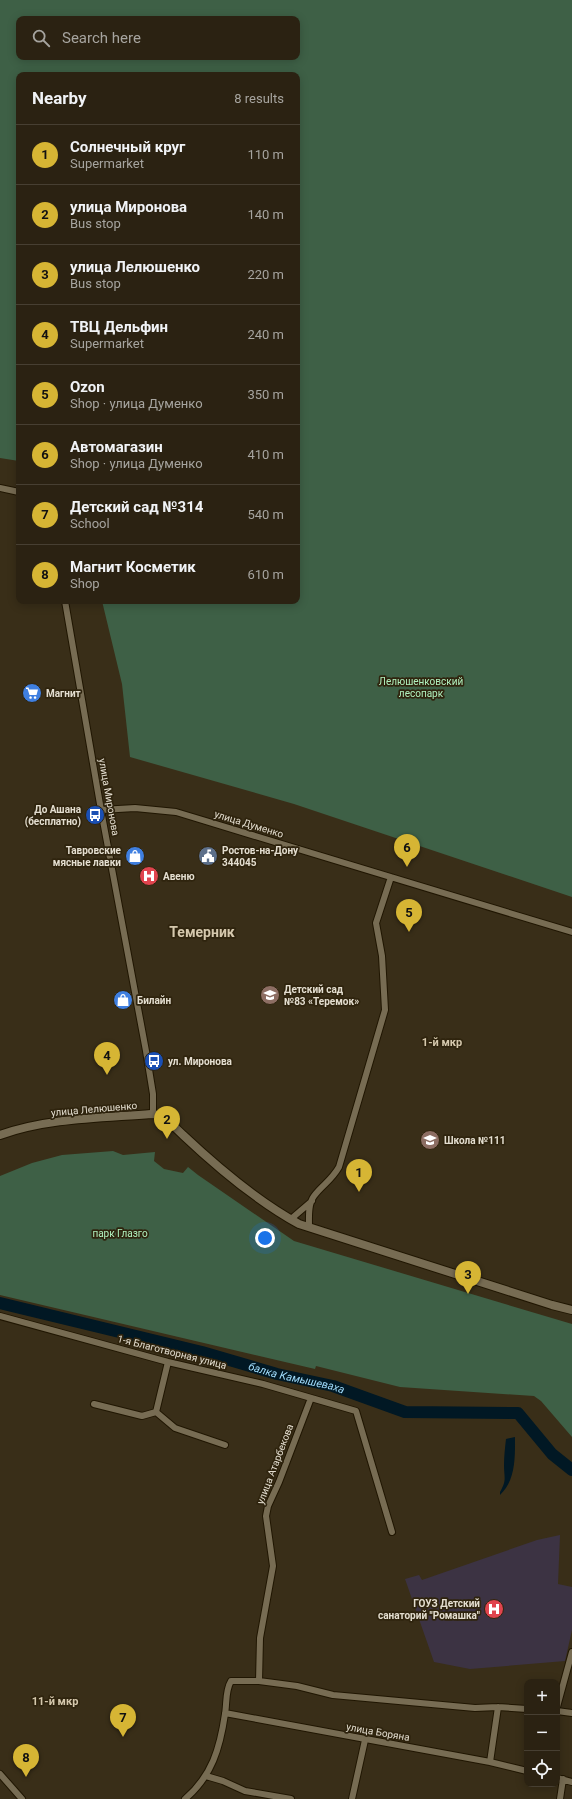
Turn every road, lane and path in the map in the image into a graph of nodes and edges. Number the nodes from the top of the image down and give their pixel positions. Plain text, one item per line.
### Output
1 (0, 488) edge
2 (16, 491) edge
3 (66, 604) edge
4 (101, 810) junction
5 (391, 877) junction
6 (572, 932) edge
7 (153, 1114) junction
8 (0, 1135) edge
9 (312, 1201) junction
10 (291, 1219) junction
11 (308, 1227) junction
12 (572, 1310) edge
13 (0, 1316) edge
14 (168, 1362) junction
15 (311, 1398) junction
16 (94, 1404) dead end
17 (156, 1412) junction
18 (225, 1445) dead end
19 (392, 1532) dead end
20 (572, 1652) edge
21 (259, 1681) junction
22 (560, 1696) edge
23 (498, 1707) junction
24 (524, 1709) edge
25 (560, 1711) edge
26 (225, 1713) junction
27 (572, 1713) edge
28 (365, 1740) junction
29 (490, 1762) junction
30 (524, 1770) edge
31 (0, 1774) edge
32 (206, 1776) junction
33 (560, 1779) edge
34 (572, 1782) edge
35 (560, 1787) edge
36 (22, 1799) edge
37 (185, 1799) edge
38 (291, 1799) edge
39 (352, 1799) edge
40 (560, 1799) edge

1 - 2 street
3 - 4 street, улица Миронова
4 - 5 street, улица Думенко
4 - 7 street, улица Миронова
5 - 6 street, улица Думенко
5 - 9 street
7 - 8 street, улица Лелюшенко
7 - 10 street
9 - 10 street
9 - 11 street
10 - 11 street
11 - 12 street
13 - 14 street, 1-я Благотворная улица
14 - 15 street, 1-я Благотворная улица
14 - 17 street
15 - 19 street, 1-я Благотворная улица
15 - 21 street, улица Атарбекова
16 - 17 street
17 - 18 street
20 - 22 street
21 - 23 street
21 - 26 street
23 - 24 street
23 - 29 street
25 - 27 street
26 - 28 street, улица Боряна
26 - 32 street
28 - 29 street, улица Боряна
28 - 39 street
29 - 30 street, улица Боряна
31 - 36 street
32 - 37 street
32 - 38 street
33 - 34 street
35 - 40 street

